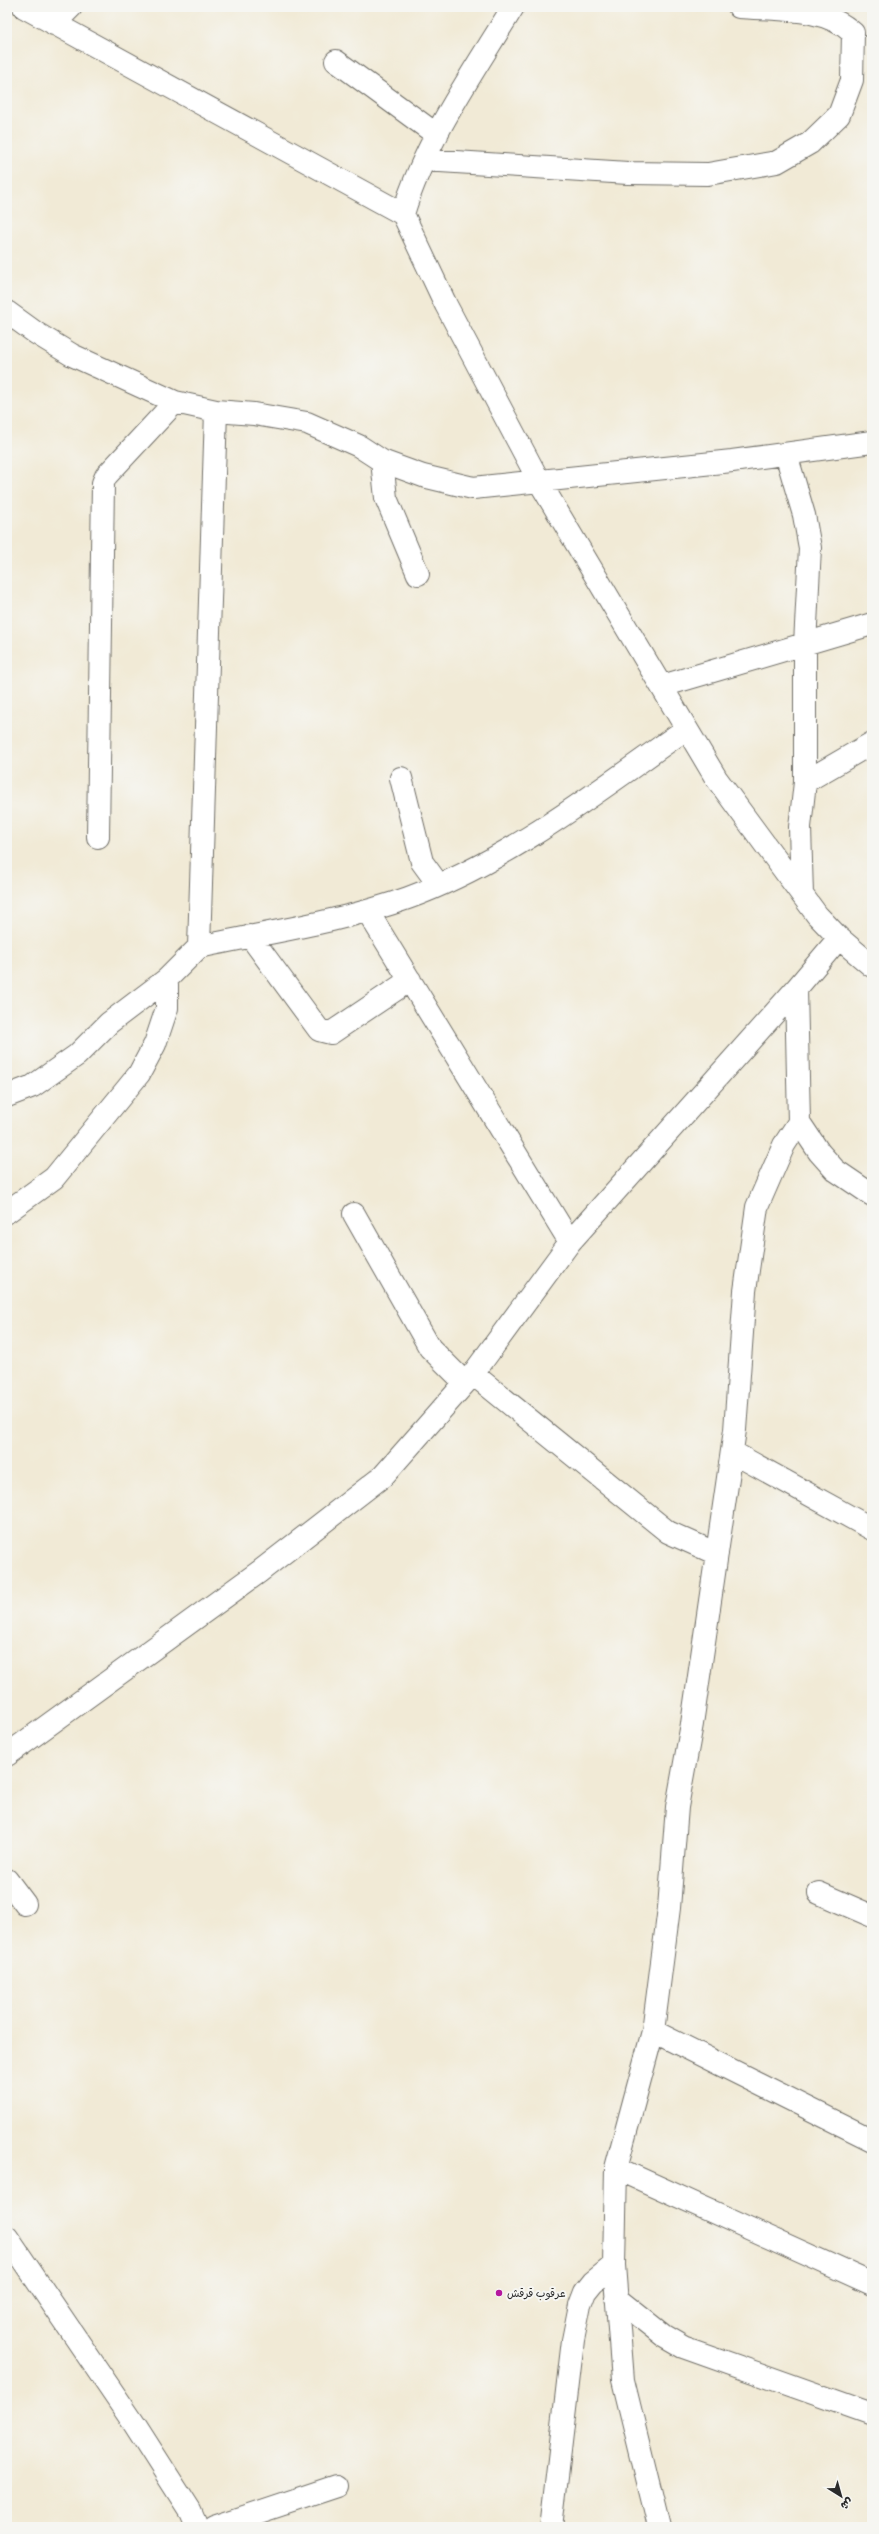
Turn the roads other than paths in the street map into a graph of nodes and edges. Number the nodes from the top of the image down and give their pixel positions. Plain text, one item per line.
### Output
1 (24, 7) edge
2 (71, 7) edge
3 (513, 7) edge
4 (739, 7) edge
5 (54, 24) junction
6 (336, 61) dead end
7 (437, 135) junction
8 (424, 160) junction
9 (403, 214) junction
10 (7, 312) edge
11 (175, 402) junction
12 (216, 411) junction
13 (872, 442) edge
14 (786, 454) junction
15 (382, 461) junction
16 (539, 481) junction
17 (418, 574) dead end
18 (872, 624) edge
19 (805, 644) junction
20 (662, 686) junction
21 (686, 729) junction
22 (872, 743) edge
23 (400, 778) dead end
24 (805, 782) junction
25 (98, 837) dead end
26 (438, 884) junction
27 (802, 895) junction
28 (368, 912) junction
29 (250, 936) junction
30 (839, 938) junction
31 (199, 947) junction
32 (872, 966) edge
33 (167, 979) junction
34 (410, 980) junction
35 (796, 990) junction
36 (7, 1096) edge
37 (799, 1122) junction
38 (872, 1195) edge
39 (7, 1212) edge
40 (354, 1214) dead end
41 (570, 1242) junction
42 (469, 1378) junction
43 (732, 1452) junction
44 (872, 1529) edge
45 (717, 1554) junction
46 (7, 1755) edge
47 (7, 1880) edge
48 (819, 1893) dead end
49 (25, 1904) dead end
50 (872, 1916) edge
51 (654, 2030) junction
52 (872, 2140) edge
53 (616, 2168) junction
54 (7, 2237) edge
55 (614, 2265) junction
56 (872, 2284) edge
57 (616, 2298) junction
58 (872, 2414) edge
59 (337, 2486) dead end
60 (197, 2527) edge
61 (214, 2527) edge
62 (551, 2527) edge
63 (659, 2527) edge

1 - 5 street
2 - 5 street
3 - 7 street
4 - 8 street
5 - 9 street
6 - 7 street
7 - 8 street
8 - 9 street
9 - 16 street
10 - 11 street
11 - 12 street
11 - 25 street
12 - 15 street
12 - 31 street
13 - 14 street
14 - 16 street
14 - 19 street
15 - 16 street
15 - 17 street
16 - 20 street
18 - 19 street
19 - 20 street
19 - 24 street
20 - 21 street
21 - 26 street
21 - 27 street
22 - 24 street
23 - 26 street
24 - 27 street
26 - 28 street
27 - 30 street
28 - 29 street
28 - 34 street
29 - 31 street
29 - 34 street
30 - 32 street
30 - 35 street
31 - 33 street
33 - 36 street
33 - 39 street
34 - 41 street
35 - 37 street
35 - 41 street
37 - 38 street
37 - 43 street
40 - 42 street
41 - 42 street
42 - 45 street
42 - 46 street
43 - 44 street
43 - 45 street
45 - 51 street
47 - 49 street
48 - 50 street
51 - 52 street
51 - 53 street
53 - 55 street
53 - 56 street
54 - 60 street
55 - 57 street
55 - 62 street
57 - 58 street
57 - 63 street
59 - 61 street

